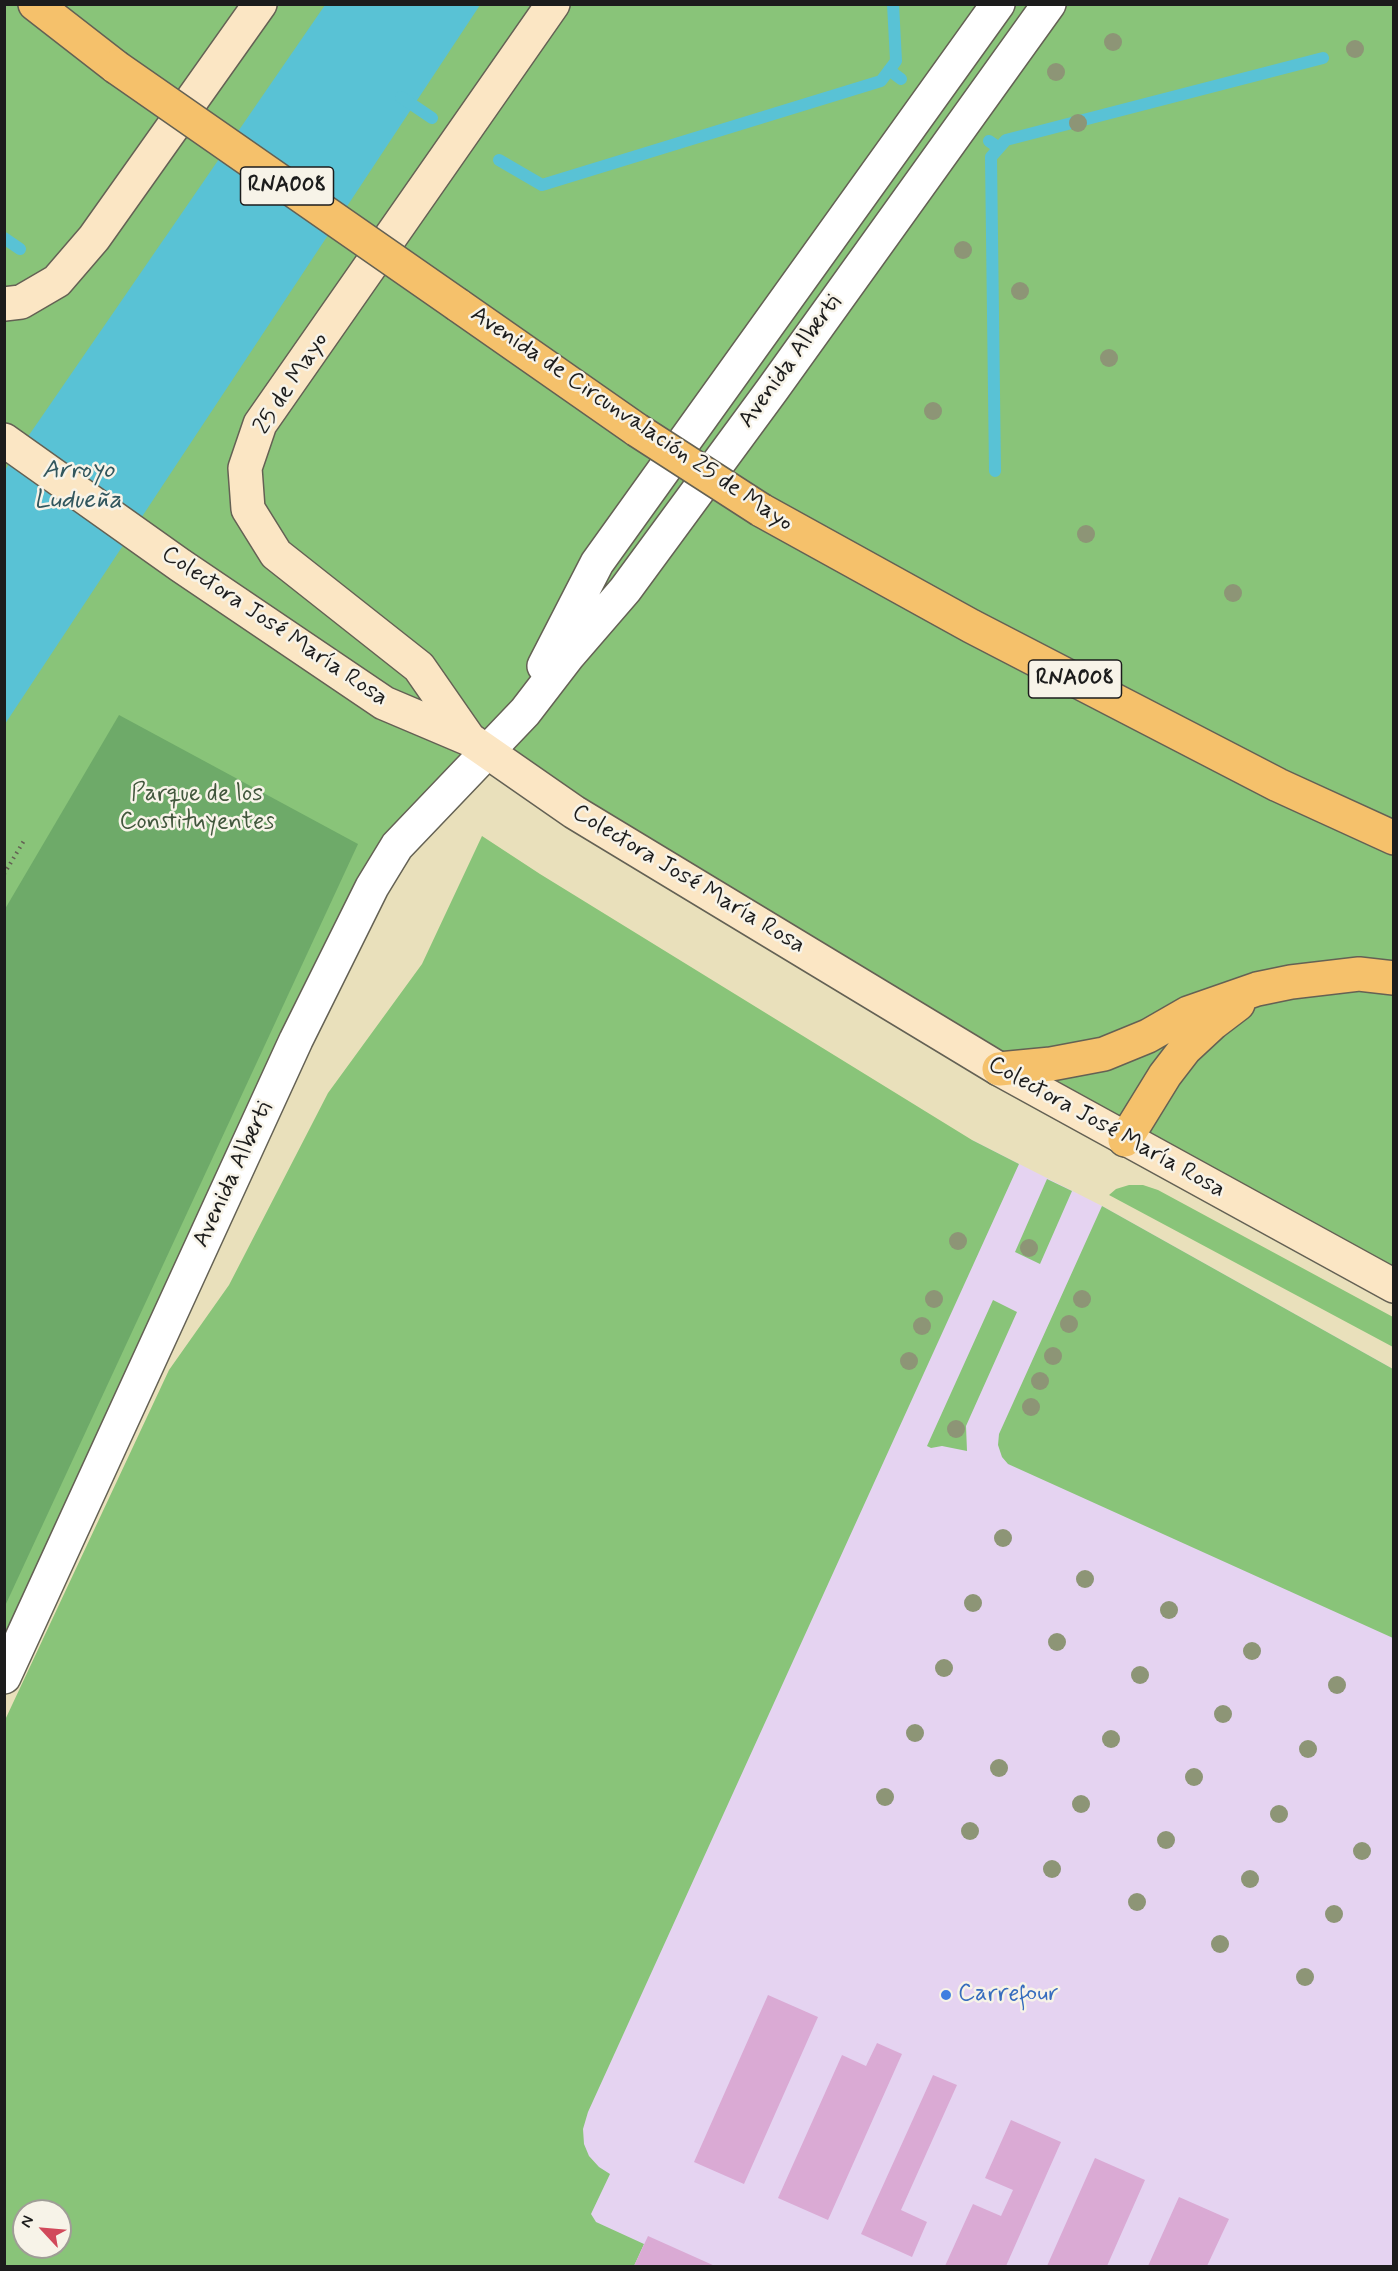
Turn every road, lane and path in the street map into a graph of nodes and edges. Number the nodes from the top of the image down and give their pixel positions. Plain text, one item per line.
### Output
1 (35, 4) edge
2 (260, 4) edge
3 (553, 4) edge
4 (998, 4) edge
5 (1049, 4) edge
6 (4, 304) edge
7 (4, 440) edge
8 (525, 712) junction
9 (479, 746) junction
10 (25, 838) dead end
11 (1394, 838) edge
12 (4, 874) edge
13 (1394, 978) edge
14 (1257, 989) junction
15 (999, 1069) junction
16 (1125, 1140) junction
17 (1394, 1286) edge
18 (4, 1677) edge

1 - 11 highway, Avenida de Circunvalación 25 de Mayo / RNA008, bridge
2 - 6 main road
3 - 9 main road, 25 de Mayo
4 - 8 street, Avenida Alberti
5 - 8 street, Avenida Alberti
7 - 9 main road, Colectora José María Rosa
8 - 9 street, Avenida Alberti
9 - 15 main road, Colectora José María Rosa
9 - 18 street, Avenida Alberti
10 - 12 path
13 - 14 highway
14 - 15 highway
14 - 16 highway
15 - 16 main road, Colectora José María Rosa
16 - 17 main road, Colectora José María Rosa

